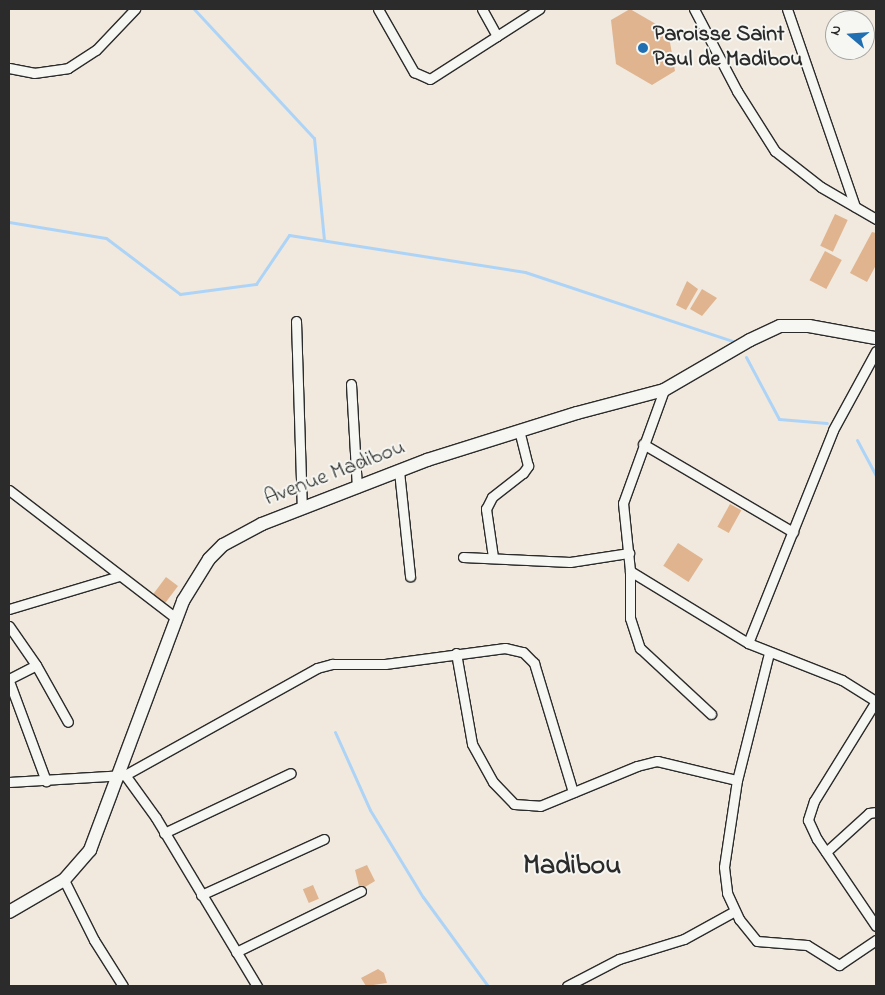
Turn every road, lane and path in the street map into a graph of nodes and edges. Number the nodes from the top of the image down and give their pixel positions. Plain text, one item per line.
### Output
1 (135, 9) edge
2 (378, 9) edge
3 (482, 9) edge
4 (539, 9) edge
5 (694, 9) edge
6 (787, 9) edge
7 (497, 36) junction
8 (9, 68) edge
9 (855, 207) junction
10 (876, 218) edge
11 (296, 321) dead end
12 (876, 338) edge
13 (876, 351) edge
14 (351, 384) dead end
15 (664, 390) junction
16 (519, 430) junction
17 (643, 444) junction
18 (399, 472) junction
19 (357, 488) junction
20 (9, 490) edge
21 (302, 509) junction
22 (793, 532) junction
23 (629, 553) junction
24 (493, 557) junction
25 (463, 558) dead end
26 (630, 571) junction
27 (119, 576) junction
28 (410, 576) dead end
29 (9, 609) edge
30 (176, 618) junction
31 (9, 626) edge
32 (748, 643) junction
33 (456, 653) junction
34 (769, 653) junction
35 (36, 665) junction
36 (9, 680) edge
37 (876, 701) edge
38 (711, 714) dead end
39 (68, 722) dead end
40 (291, 773) dead end
41 (121, 776) junction
42 (737, 780) junction
43 (46, 781) junction
44 (9, 782) edge
45 (573, 792) junction
46 (876, 812) edge
47 (164, 833) junction
48 (324, 839) dead end
49 (826, 852) junction
50 (64, 880) junction
51 (362, 891) dead end
52 (201, 895) junction
53 (735, 911) junction
54 (9, 912) edge
55 (876, 926) edge
56 (876, 940) edge
57 (236, 952) junction
58 (123, 986) edge
59 (258, 986) edge
60 (567, 986) edge

1 - 8 street
2 - 7 street
3 - 7 street
4 - 7 street
5 - 9 street
6 - 9 street
9 - 10 street
11 - 21 street
12 - 15 street, Avenue Madibou
13 - 22 street
14 - 19 street
15 - 16 street, Avenue Madibou
15 - 17 street
16 - 18 street, Avenue Madibou
16 - 24 street
17 - 22 street
17 - 23 street
18 - 19 street, Avenue Madibou
18 - 28 street
19 - 21 street, Avenue Madibou
20 - 27 street
21 - 30 street, Avenue Madibou
22 - 32 street
23 - 24 street
23 - 26 street
24 - 25 street
26 - 32 street
26 - 38 street
27 - 29 street
27 - 30 street
30 - 41 street, Avenue Madibou
31 - 35 street
32 - 34 street
33 - 41 street
33 - 45 street
33 - 45 street
34 - 37 street
34 - 42 street
35 - 36 street
35 - 39 street
36 - 43 street
37 - 49 street
40 - 47 street
41 - 43 street
41 - 47 street
41 - 50 street, Avenue Madibou
42 - 45 street
42 - 53 street
43 - 44 street
46 - 49 street
47 - 52 street
48 - 52 street
49 - 55 street
50 - 54 street, Avenue Madibou
50 - 58 street
51 - 57 street
52 - 57 street
53 - 56 street
53 - 60 street
57 - 59 street

